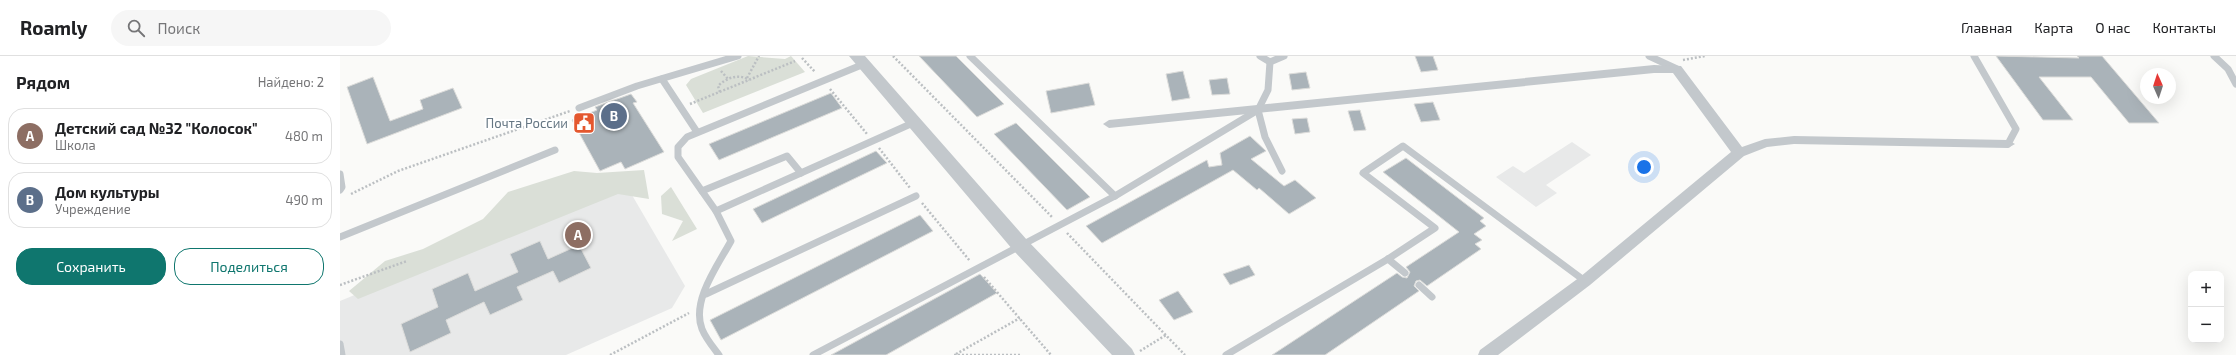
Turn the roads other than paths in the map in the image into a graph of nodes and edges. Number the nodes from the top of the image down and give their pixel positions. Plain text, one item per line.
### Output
1 (738, 56) edge
2 (970, 56) edge
3 (1260, 56) edge
4 (1284, 56) edge
5 (1649, 56) edge
6 (1974, 56) edge
7 (2214, 56) edge
8 (861, 60) edge
9 (1270, 62) junction
10 (1678, 68) junction
11 (662, 80) junction
12 (2236, 84) edge
13 (579, 108) road end
14 (1258, 110) junction
15 (915, 122) junction
16 (1109, 124) dead end
17 (697, 132) junction
18 (2008, 144) joint
19 (556, 150) dead end
20 (1739, 153) junction
21 (1282, 172) dead end
22 (801, 173) junction
23 (340, 174) edge
24 (340, 190) edge
25 (702, 191) junction
26 (916, 196) road end
27 (1115, 196) junction
28 (716, 211) junction
29 (340, 237) edge
30 (1020, 245) junction
31 (1388, 259) junction
32 (1405, 273) dead end
33 (1585, 281) junction
34 (1419, 285) dead end
35 (706, 294) junction
36 (1432, 297) dead end
37 (340, 344) edge
38 (1132, 353) edge
39 (342, 355) edge
40 (719, 355) edge
41 (813, 355) edge
42 (1226, 355) edge
43 (1486, 355) edge

1 - 11 lane
2 - 27 lane
3 - 9 lane
4 - 9 lane
5 - 10 lane
6 - 18 lane
7 - 12 lane
8 - 15 street
8 - 17 lane
9 - 14 lane
10 - 14 street
10 - 20 street
11 - 13 lane
11 - 17 lane
14 - 16 street
14 - 21 lane
14 - 27 lane
15 - 22 lane
15 - 30 street
17 - 25 lane
18 - 20 street
19 - 29 lane
20 - 33 street
22 - 25 lane
22 - 28 lane
23 - 24 lane
25 - 28 lane
26 - 35 lane
27 - 30 lane
28 - 35 lane
30 - 38 street
30 - 41 lane
31 - 32 lane
31 - 33 lane
31 - 42 lane
33 - 43 street
34 - 36 lane
35 - 40 lane
37 - 39 lane

